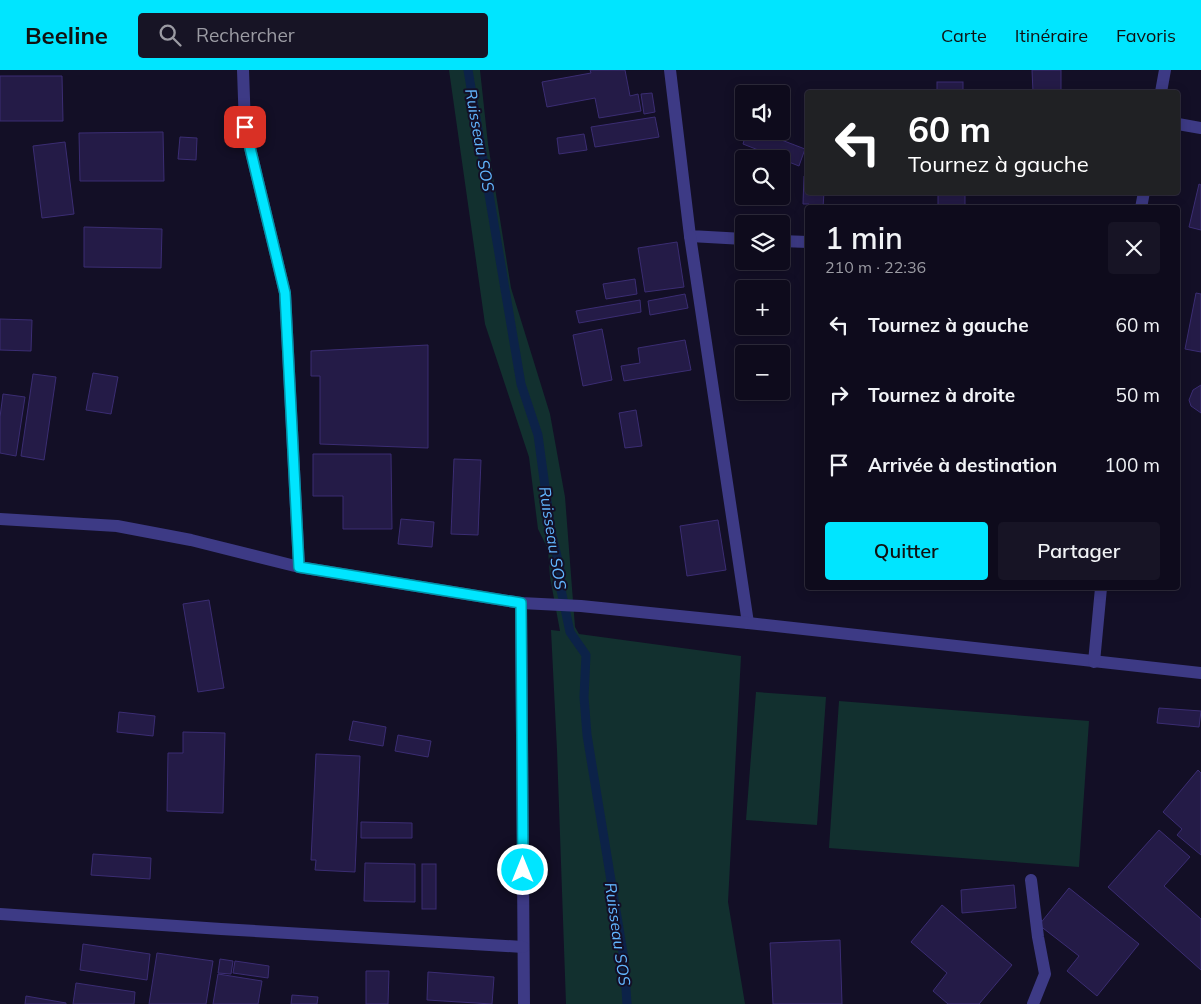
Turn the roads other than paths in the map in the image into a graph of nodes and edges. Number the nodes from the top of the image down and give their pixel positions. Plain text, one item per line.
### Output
1 (243, 70) edge
2 (670, 70) edge
3 (1165, 70) edge
4 (1161, 90) edge
5 (1180, 124) edge
6 (1201, 128) edge
7 (690, 236) junction
8 (735, 238) edge
9 (790, 241) edge
10 (805, 242) edge
11 (0, 519) edge
12 (299, 567) junction
13 (1101, 590) edge
14 (521, 603) junction
15 (748, 623) junction
16 (1094, 662) junction
17 (1201, 673) edge
18 (1031, 880) dead end
19 (0, 914) edge
20 (523, 947) junction
21 (524, 1004) edge
22 (1033, 1004) edge

1 - 12 street
2 - 7 street
3 - 4 street
5 - 6 street
7 - 8 street
7 - 15 street
9 - 10 street
11 - 12 street
12 - 14 street
13 - 16 street
14 - 15 street
14 - 20 street
15 - 16 street
16 - 17 street
18 - 22 street
19 - 20 street
20 - 21 street

